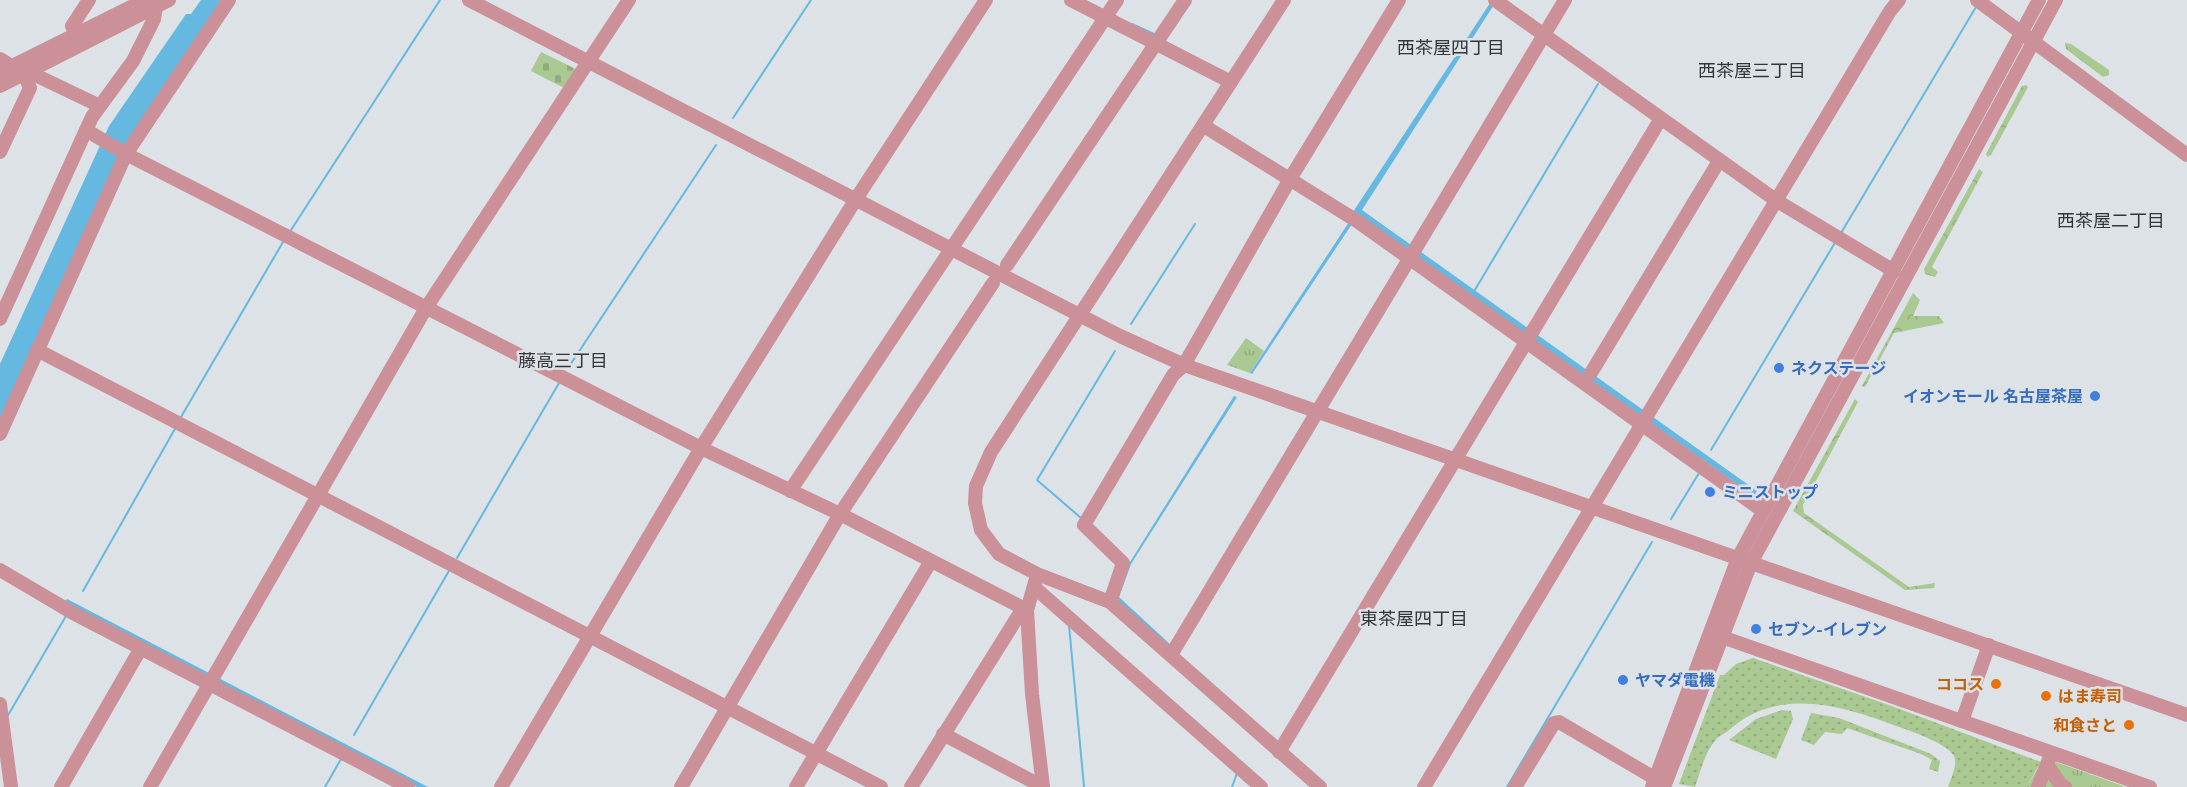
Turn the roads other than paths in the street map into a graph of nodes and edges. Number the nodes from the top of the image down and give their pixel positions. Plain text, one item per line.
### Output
1 (89, 0) edge
2 (169, 0) edge
3 (229, 0) edge
4 (469, 0) edge
5 (629, 0) edge
6 (986, 0) edge
7 (1071, 0) edge
8 (1117, 0) edge
9 (1185, 0) edge
10 (1284, 0) edge
11 (1399, 0) edge
12 (1565, 0) edge
13 (1899, 0) edge
14 (1977, 0) edge
15 (2039, 0) edge
16 (2056, 0) edge
17 (1497, 1) edge
18 (150, 3) edge
19 (1105, 18) junction
20 (2022, 31) junction
21 (1544, 35) junction
22 (78, 39) junction
23 (2035, 40) junction
24 (1155, 44) junction
25 (0, 59) edge
26 (589, 62) junction
27 (22, 71) junction
28 (0, 72) edge
29 (1231, 82) junction
30 (0, 86) edge
31 (100, 106) junction
32 (1660, 120) junction
33 (1204, 126) junction
34 (86, 130) junction
35 (0, 152) edge
36 (124, 153) junction
37 (2187, 155) edge
38 (1719, 161) junction
39 (1290, 179) junction
40 (856, 199) junction
41 (1777, 201) junction
42 (951, 249) junction
43 (1413, 253) junction
44 (1007, 265) dead end
45 (1894, 271) junction
46 (993, 283) dead end
47 (426, 308) junction
48 (1079, 315) junction
49 (0, 319) edge
50 (1529, 336) junction
51 (37, 350) junction
52 (1184, 365) junction
53 (1591, 373) dead end
54 (1320, 411) junction
55 (1646, 419) junction
56 (0, 434) edge
57 (701, 448) junction
58 (1456, 459) junction
59 (790, 491) junction
60 (319, 495) junction
61 (1592, 506) junction
62 (1763, 511) junction
63 (840, 514) junction
64 (1745, 560) junction
65 (931, 561) junction
66 (0, 570) edge
67 (1035, 580) junction
68 (1110, 602) junction
69 (1027, 610) junction
70 (590, 635) junction
71 (1722, 637) junction
72 (1989, 645) junction
73 (141, 648) junction
74 (1171, 655) junction
75 (212, 680) junction
76 (0, 704) edge
77 (727, 707) junction
78 (2187, 716) edge
79 (1962, 721) junction
80 (943, 735) junction
81 (1279, 752) junction
82 (816, 753) junction
83 (1657, 784) edge
84 (1037, 786) edge
85 (2063, 786) edge
86 (11, 787) edge
87 (61, 787) edge
88 (150, 787) edge
89 (408, 787) edge
90 (501, 787) edge
91 (681, 787) edge
92 (796, 787) edge
93 (881, 787) edge
94 (911, 787) edge
95 (1261, 787) edge
96 (1320, 787) edge
97 (1424, 787) edge
98 (1515, 787) edge
99 (2038, 787) edge
100 (2150, 787) edge

1 - 22 street
2 - 18 street
3 - 36 street
4 - 26 street
5 - 26 street
6 - 40 street
7 - 19 street
8 - 19 street
9 - 24 street
10 - 29 street
11 - 39 street
12 - 21 street
13 - 41 street
14 - 20 street
15 - 20 street
16 - 23 street
17 - 21 street
18 - 22 street
18 - 31 street
19 - 24 street
19 - 42 street
20 - 23 street
20 - 45 street
21 - 32 street
21 - 43 street
22 - 27 street
23 - 37 street
23 - 64 street
24 - 29 street
24 - 44 street
25 - 27 street
26 - 40 street
26 - 47 street
27 - 28 street
27 - 30 street
27 - 31 street
27 - 35 street
29 - 33 street
31 - 34 street
32 - 38 street
32 - 50 street
33 - 39 street
33 - 48 street
34 - 36 street
34 - 49 street
36 - 47 street
36 - 51 street
38 - 41 street
38 - 53 street
39 - 43 street
39 - 52 street
40 - 42 street
40 - 57 street
41 - 45 street
41 - 55 street
42 - 48 street
42 - 59 street
43 - 50 street
43 - 54 street
45 - 62 street
46 - 63 street
47 - 57 street
47 - 60 street
48 - 52 street
48 - 67 street
50 - 55 street
50 - 58 street
51 - 56 street
51 - 60 street
52 - 54 street
52 - 68 street
54 - 58 street
54 - 74 street
55 - 61 street
55 - 62 street
57 - 59 street
57 - 70 street
58 - 61 street
58 - 81 street
59 - 63 street
60 - 70 street
60 - 75 street
61 - 64 street
61 - 97 street
62 - 64 street
63 - 65 street
63 - 77 street
64 - 71 street
64 - 72 street
64 - 83 street
65 - 69 street
65 - 82 street
66 - 73 street
67 - 68 street
67 - 69 street
67 - 95 street
68 - 74 street
69 - 80 street
69 - 84 street
70 - 77 street
70 - 90 street
71 - 79 street
71 - 83 street
72 - 78 street
72 - 79 street
73 - 75 street
73 - 87 street
74 - 81 street
75 - 88 street
75 - 89 street
76 - 86 street
77 - 82 street
77 - 91 street
79 - 100 street
80 - 84 street
80 - 94 street
81 - 96 street
82 - 92 street
82 - 93 street
83 - 98 street
85 - 99 street
85 - 99 street

